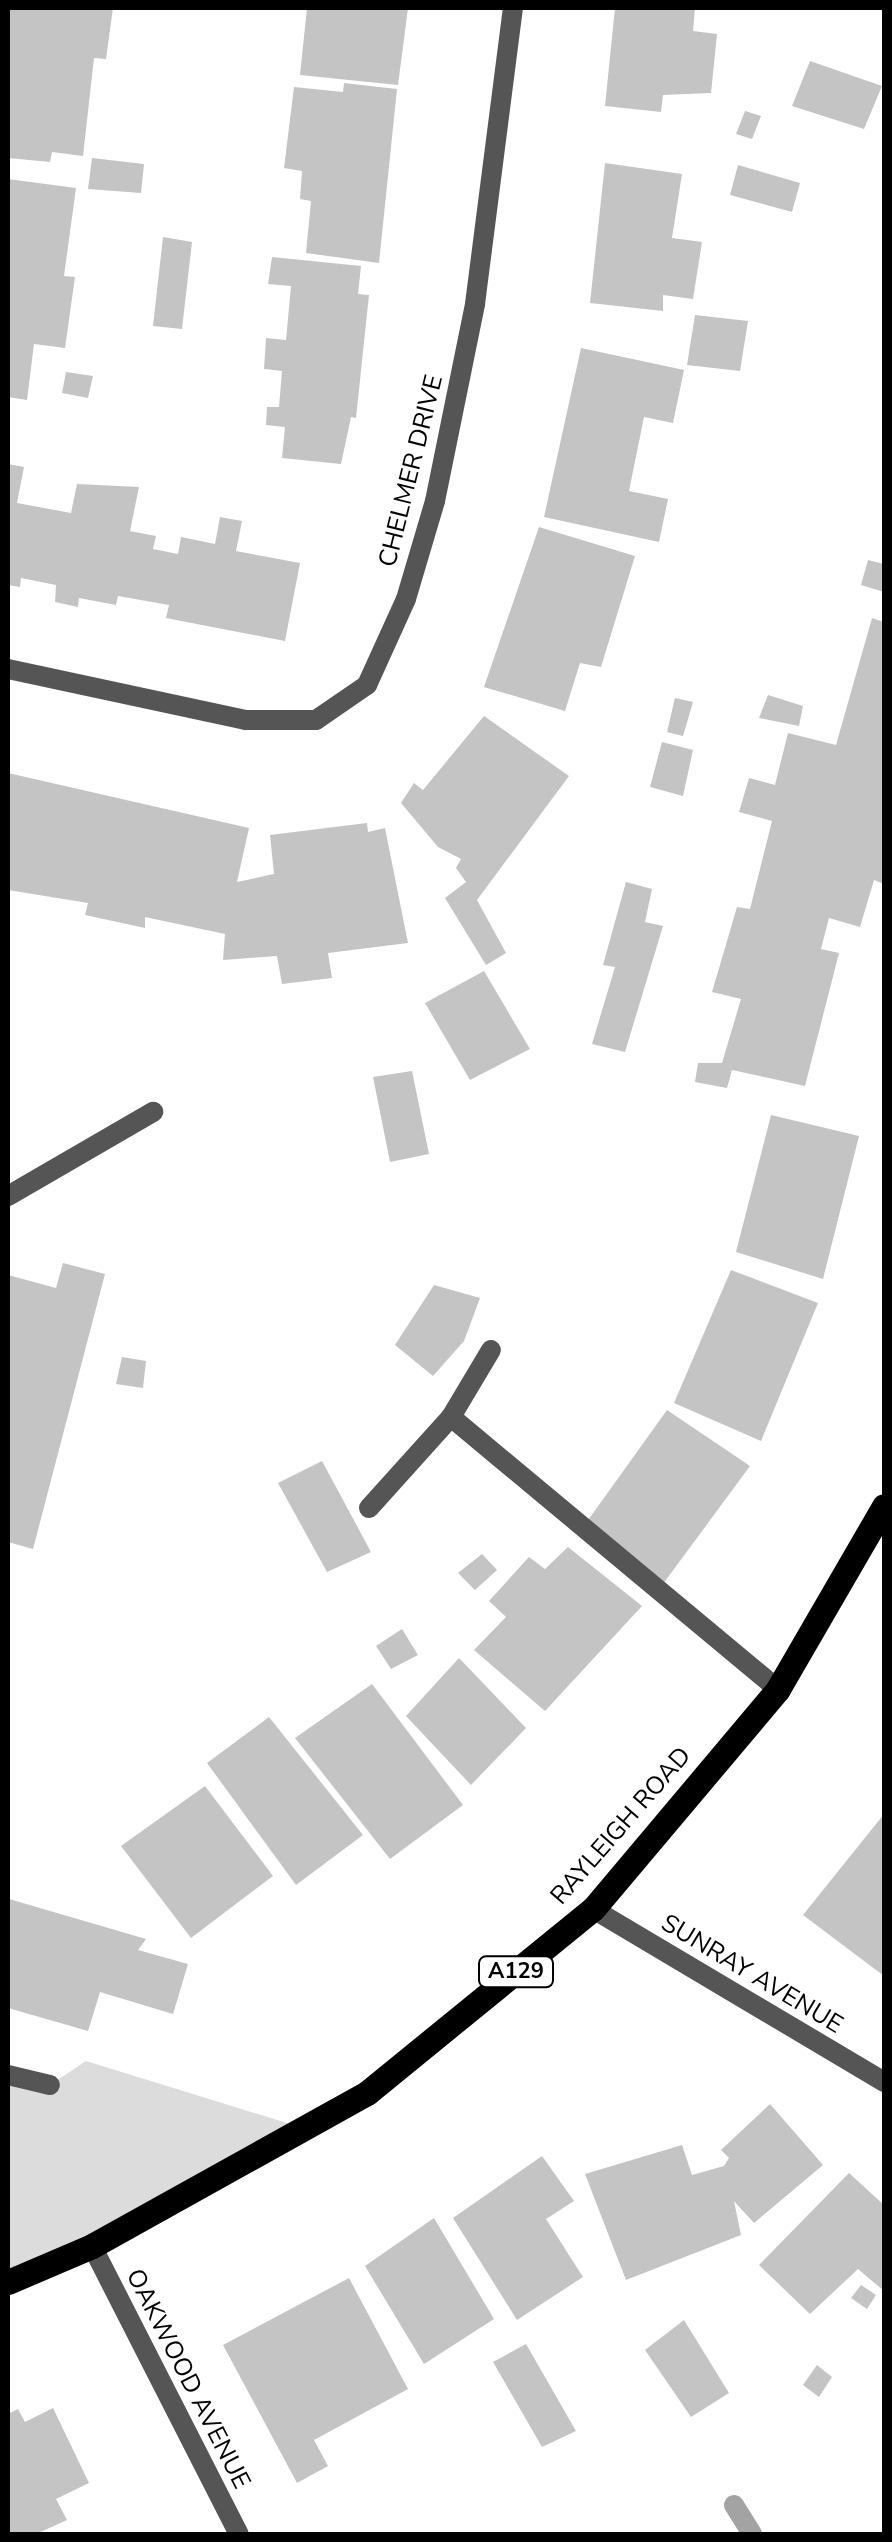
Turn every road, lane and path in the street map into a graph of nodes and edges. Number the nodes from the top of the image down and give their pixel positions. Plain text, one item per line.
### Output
1 (513, 8) edge
2 (8, 670) edge
3 (153, 1112) dead end
4 (8, 1196) edge
5 (491, 1350) dead end
6 (452, 1416) junction
7 (884, 1506) edge
8 (368, 1508) dead end
9 (778, 1689) junction
10 (594, 1910) junction
11 (8, 2075) edge
12 (884, 2082) edge
13 (50, 2085) dead end
14 (92, 2246) junction
15 (8, 2282) edge
16 (239, 2534) edge

1 - 2 street, CHELMER DRIVE
3 - 4 street
5 - 6 street
6 - 8 street
6 - 9 street
7 - 9 main road, RAYLEIGH ROAD / A129
9 - 10 main road, RAYLEIGH ROAD / A129
10 - 12 street, SUNRAY AVENUE
10 - 14 main road, RAYLEIGH ROAD / A129
11 - 13 street
14 - 15 main road, RAYLEIGH ROAD / A129
14 - 16 street, OAKWOOD AVENUE

